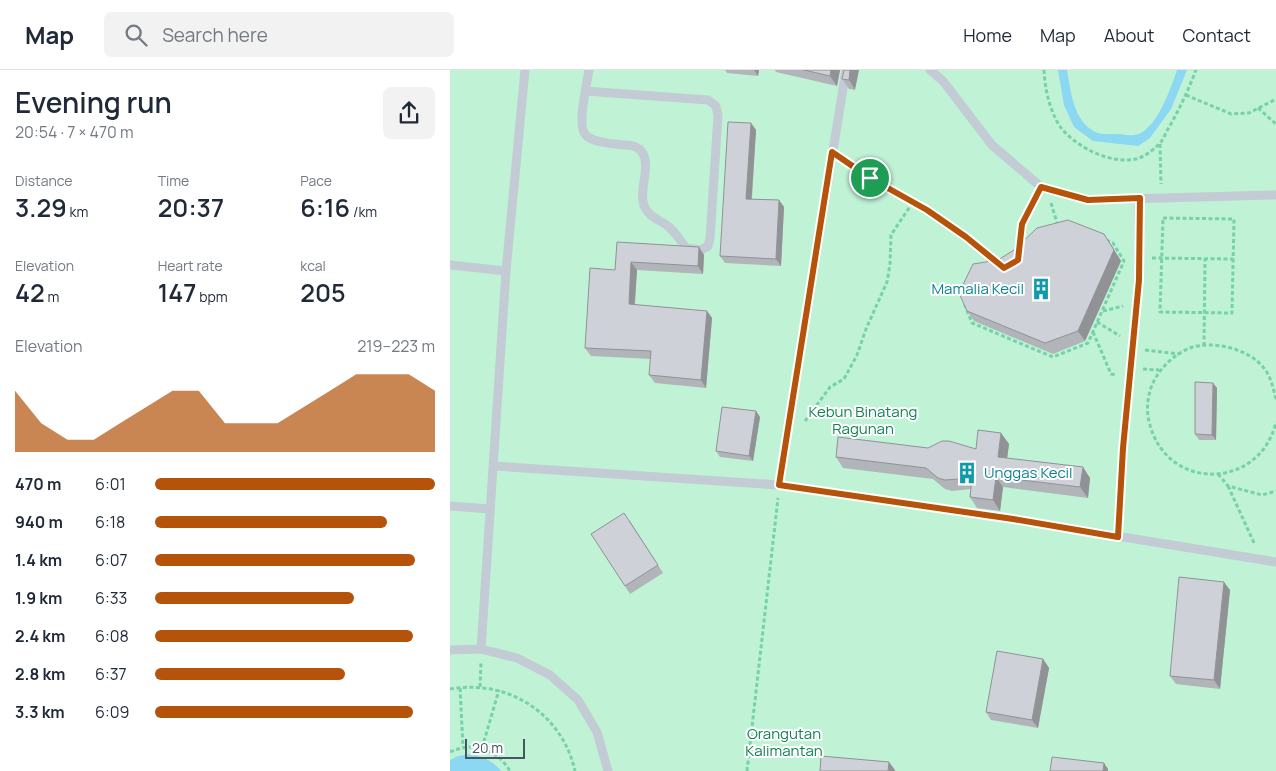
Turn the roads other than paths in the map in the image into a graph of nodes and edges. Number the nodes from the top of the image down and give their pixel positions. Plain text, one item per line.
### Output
1 (525, 70) edge
2 (589, 70) edge
3 (846, 70) edge
4 (930, 70) edge
5 (585, 91) junction
6 (1276, 195) edge
7 (1140, 198) junction
8 (450, 265) edge
9 (506, 271) junction
10 (494, 466) junction
11 (779, 485) junction
12 (450, 506) edge
13 (490, 510) junction
14 (1118, 537) junction
15 (1276, 562) edge
16 (481, 649) junction
17 (450, 650) edge
18 (608, 771) edge

1 - 9 lane
2 - 5 lane
3 - 11 lane
4 - 7 lane
5 - 5 lane
6 - 7 lane
7 - 14 lane
8 - 9 lane
9 - 10 lane
10 - 11 lane
10 - 13 lane
11 - 14 lane
12 - 13 lane
13 - 16 lane
14 - 15 lane
16 - 17 lane
16 - 18 lane

